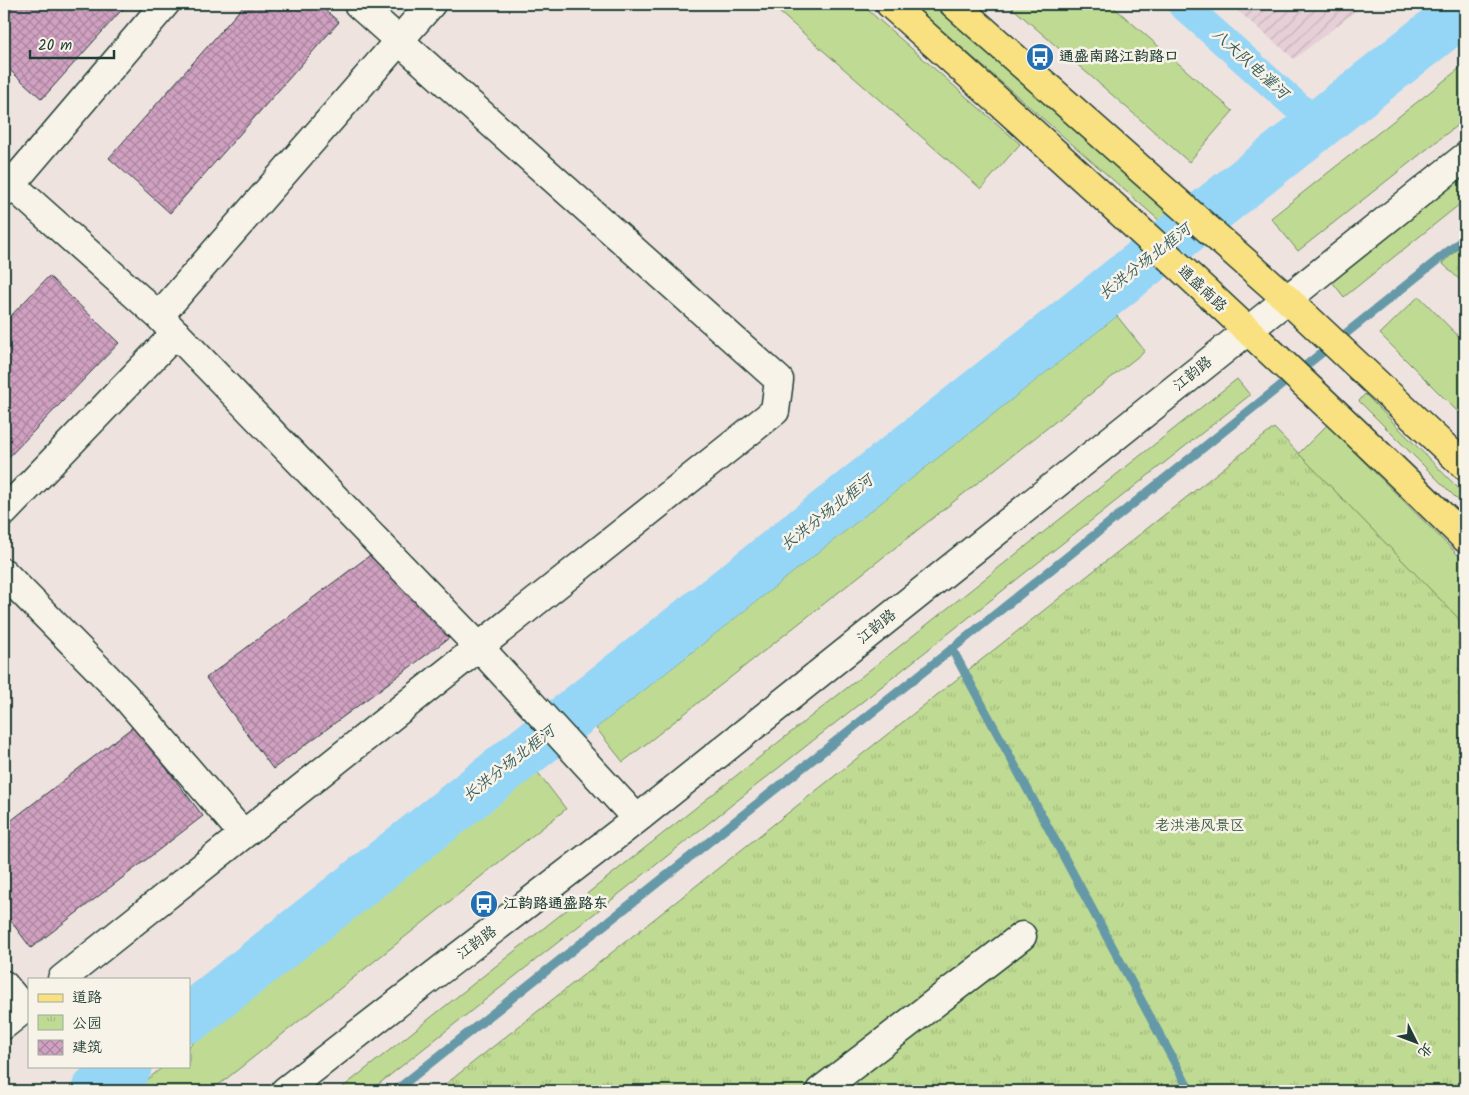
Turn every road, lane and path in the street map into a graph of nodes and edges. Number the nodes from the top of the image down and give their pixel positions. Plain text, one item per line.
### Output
1 (165, 4) edge
2 (358, 4) edge
3 (431, 4) edge
4 (890, 4) edge
5 (954, 4) edge
6 (399, 40) junction
7 (1465, 157) edge
8 (6, 185) edge
9 (1287, 299) junction
10 (168, 324) junction
11 (1248, 332) junction
12 (1465, 466) edge
13 (4, 512) edge
14 (1465, 538) edge
15 (4, 573) edge
16 (479, 647) junction
17 (637, 819) junction
18 (243, 834) junction
19 (1022, 936) dead end
20 (63, 978) edge
21 (4, 985) edge
22 (19, 1013) edge
23 (285, 1091) edge
24 (820, 1091) edge

1 - 8 street
2 - 6 street
3 - 6 street
4 - 11 main road, 通盛南路
5 - 9 main road
6 - 10 street
6 - 16 street
7 - 9 street, 江韵路
8 - 10 street
9 - 11 street, 江韵路
9 - 12 main road
10 - 13 street
10 - 16 street
11 - 14 main road, 通盛南路
11 - 17 street, 江韵路
15 - 18 street
16 - 17 street
16 - 18 street
17 - 23 street, 江韵路
18 - 20 street
19 - 24 street
21 - 22 street

